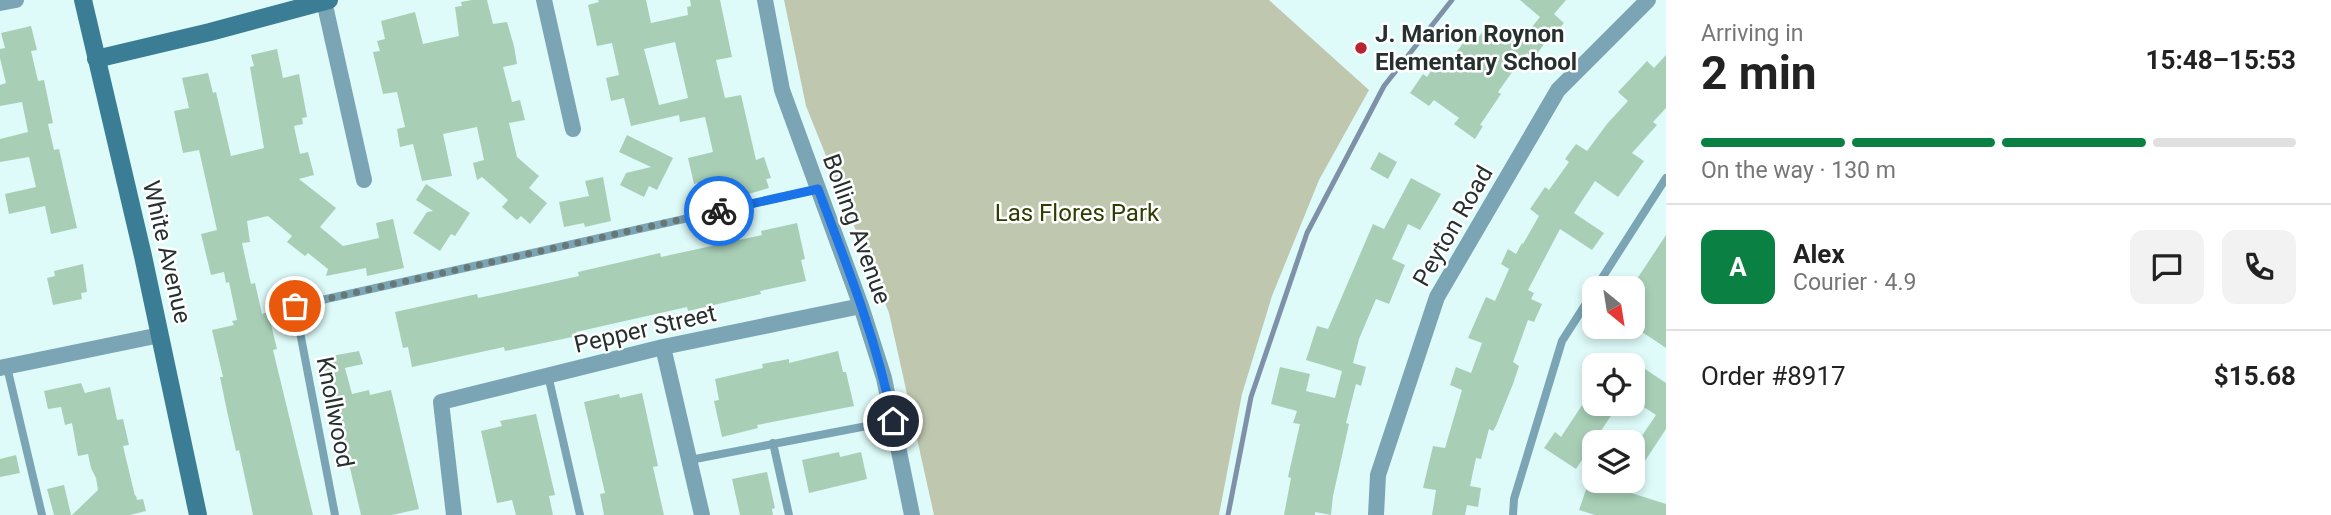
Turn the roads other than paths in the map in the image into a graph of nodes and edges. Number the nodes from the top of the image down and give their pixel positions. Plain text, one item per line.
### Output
1 (16, 0) edge
2 (83, 0) edge
3 (544, 0) edge
4 (765, 0) edge
5 (1648, 0) edge
6 (326, 1) edge
7 (0, 4) edge
8 (96, 59) junction
9 (573, 130) dead end
10 (1666, 178) edge
11 (364, 180) dead end
12 (818, 189) junction
13 (1604, 276) edge
14 (862, 306) junction
15 (1582, 310) edge
16 (160, 335) junction
17 (663, 347) junction
18 (4, 367) edge
19 (548, 375) junction
20 (893, 421) junction
21 (773, 443) junction
22 (690, 460) junction
23 (42, 515) edge
24 (198, 515) edge
25 (335, 515) edge
26 (454, 515) edge
27 (580, 515) edge
28 (702, 515) edge
29 (789, 515) edge
30 (912, 515) edge
31 (1376, 515) edge
32 (1513, 515) edge

1 - 7 street
2 - 8 main road, White Avenue
3 - 9 street
4 - 12 street, Bolling Avenue
5 - 31 street, Peyton Road
6 - 8 main road
6 - 11 street
8 - 16 main road, White Avenue
10 - 13 lane
12 - 14 street, Bolling Avenue
12 - 25 lane, Knollwood
14 - 17 street, Pepper Street
14 - 20 street, Bolling Avenue
15 - 32 lane
16 - 18 street
16 - 24 main road, White Avenue
17 - 19 street, Pepper Street
17 - 22 street
18 - 23 lane
19 - 26 street, Pepper Street
19 - 27 lane
20 - 21 lane
20 - 30 street, Bolling Avenue
21 - 22 lane
21 - 29 lane
22 - 28 street

